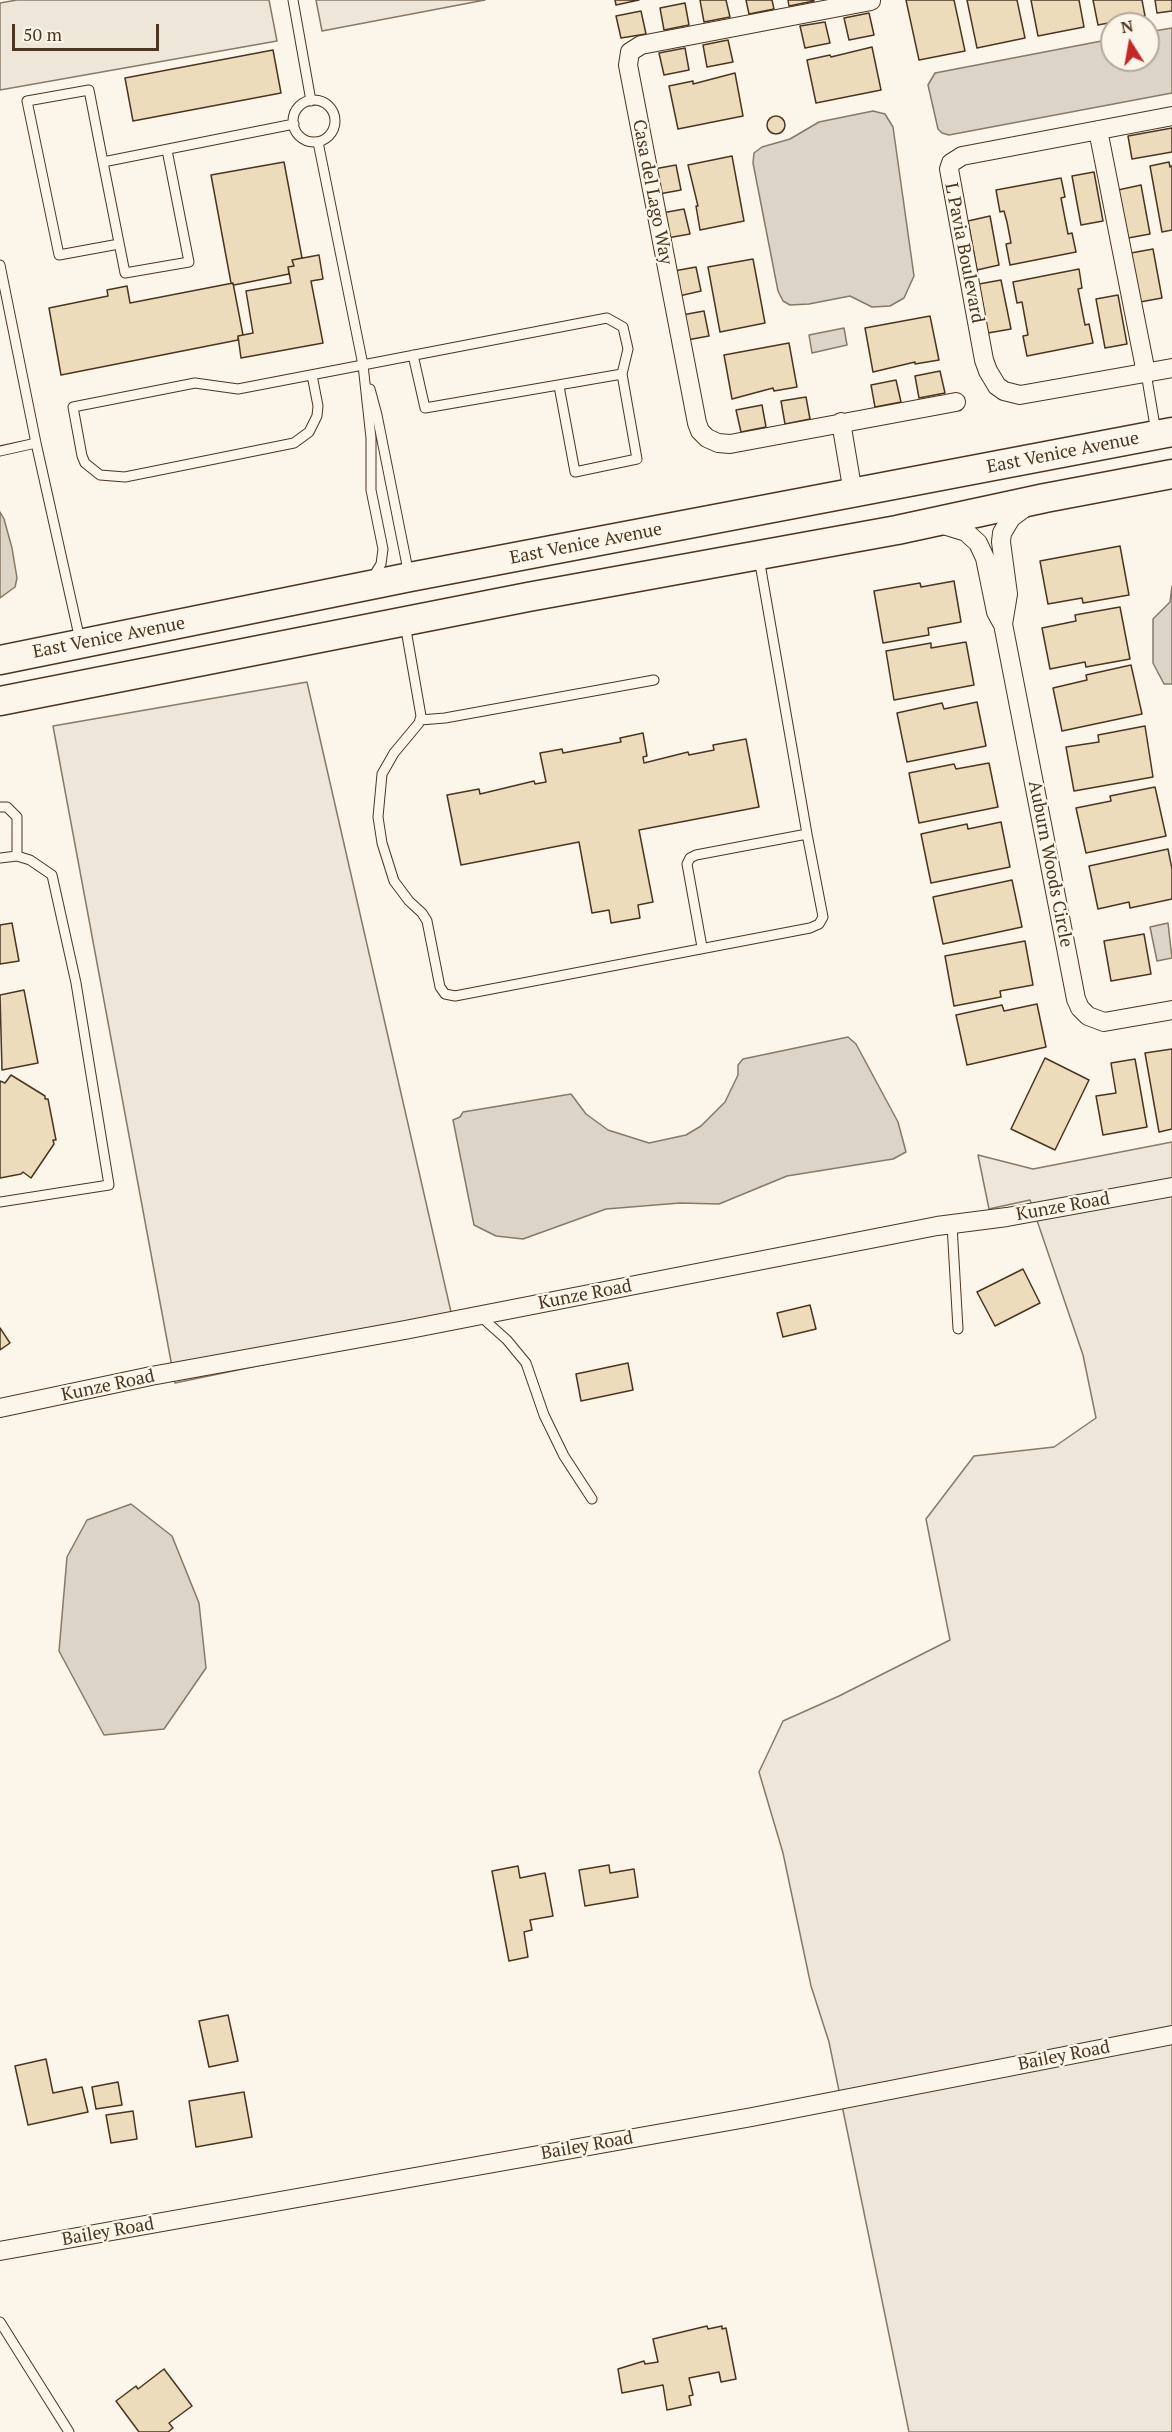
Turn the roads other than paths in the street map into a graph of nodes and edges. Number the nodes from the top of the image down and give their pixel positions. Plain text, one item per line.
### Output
1 (293, 0) edge
2 (871, 1) edge
3 (311, 101) junction
4 (1172, 116) edge
5 (294, 124) junction
6 (1098, 130) junction
7 (318, 142) junction
8 (167, 150) junction
9 (103, 162) junction
10 (119, 244) junction
11 (0, 265) edge
12 (413, 355) junction
13 (363, 365) junction
14 (1172, 368) edge
15 (1146, 373) junction
16 (622, 374) junction
17 (312, 375) junction
18 (559, 386) junction
19 (956, 402) dead end
20 (841, 422) junction
21 (1164, 433) edge
22 (36, 444) junction
23 (0, 451) edge
24 (1172, 474) edge
25 (853, 493) junction
26 (1045, 498) junction
27 (897, 530) junction
28 (758, 556) junction
29 (410, 578) junction
30 (335, 593) junction
31 (405, 621) junction
32 (1003, 624) junction
33 (80, 644) junction
34 (0, 660) edge
35 (654, 680) dead end
36 (83, 685) junction
37 (0, 701) edge
38 (420, 720) junction
39 (0, 807) edge
40 (807, 834) junction
41 (17, 856) junction
42 (0, 858) edge
43 (702, 947) junction
44 (1172, 1010) edge
45 (1172, 1188) edge
46 (0, 1202) edge
47 (952, 1224) junction
48 (479, 1315) junction
49 (958, 1329) dead end
50 (0, 1408) edge
51 (591, 1499) dead end
52 (1172, 2035) edge
53 (0, 2251) edge
54 (0, 2322) edge
55 (69, 2432) edge

1 - 3 lane
2 - 20 street, Casa del Lago Way
3 - 5 lane
3 - 7 lane
4 - 6 street, L Pavia Boulevard
5 - 7 lane
5 - 8 lane
6 - 15 street
6 - 15 street, L Pavia Boulevard
7 - 13 lane
8 - 9 lane
8 - 10 lane
9 - 10 lane
9 - 10 lane
11 - 22 lane
12 - 13 lane
12 - 16 lane
12 - 18 lane
13 - 17 lane
13 - 29 lane
13 - 30 lane
14 - 15 street, L Pavia Boulevard
15 - 21 lane
16 - 18 lane
16 - 18 lane
17 - 17 lane
19 - 20 street, Casa del Lago Way
20 - 25 street
21 - 25 main road, East Venice Avenue
22 - 23 lane
22 - 33 lane
24 - 26 main road
25 - 29 main road, East Venice Avenue
26 - 27 main road
26 - 32 street, Auburn Woods Circle
27 - 28 main road
27 - 32 street, Auburn Woods Circle
28 - 31 main road
28 - 40 lane
29 - 30 main road, East Venice Avenue
29 - 36 main road
30 - 33 main road, East Venice Avenue
31 - 36 main road
31 - 38 lane
32 - 44 street, Auburn Woods Circle
33 - 34 main road, East Venice Avenue
35 - 38 lane
36 - 37 main road
38 - 43 lane
39 - 41 lane
40 - 43 lane
40 - 43 lane
41 - 42 lane
41 - 46 lane
45 - 47 street, Kunze Road
47 - 48 street, Kunze Road
47 - 49 lane
48 - 50 street, Kunze Road
48 - 51 lane
52 - 53 street, Bailey Road
54 - 55 lane

